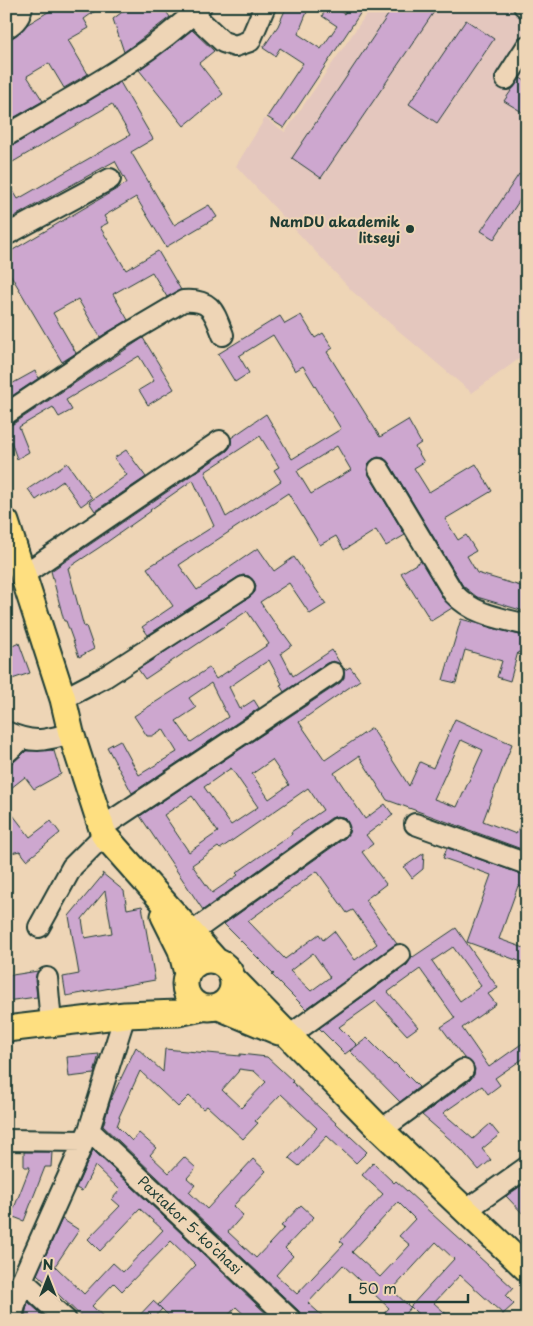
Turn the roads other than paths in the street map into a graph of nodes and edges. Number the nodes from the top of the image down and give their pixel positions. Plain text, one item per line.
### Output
1 (22, 6) edge
2 (266, 6) edge
3 (197, 10) edge
4 (6, 28) edge
5 (527, 46) edge
6 (506, 79) dead end
7 (6, 136) edge
8 (110, 179) dead end
9 (6, 235) edge
10 (223, 335) dead end
11 (6, 414) edge
12 (220, 441) dead end
13 (379, 469) dead end
14 (6, 522) edge
15 (23, 575) junction
16 (244, 586) dead end
17 (527, 625) edge
18 (333, 672) dead end
19 (63, 699) junction
20 (71, 733) junction
21 (14, 735) edge
22 (6, 753) edge
23 (415, 824) dead end
24 (338, 828) dead end
25 (102, 832) junction
26 (527, 864) edge
27 (147, 885) junction
28 (39, 927) dead end
29 (191, 934) junction
30 (400, 955) dead end
31 (216, 961) junction
32 (47, 978) dead end
33 (233, 979) junction
34 (186, 981) junction
35 (210, 1007) junction
36 (125, 1015) junction
37 (51, 1023) junction
38 (6, 1029) edge
39 (289, 1036) junction
40 (463, 1070) dead end
41 (381, 1130) junction
42 (86, 1136) junction
43 (6, 1140) edge
44 (527, 1167) edge
45 (465, 1210) junction
46 (527, 1269) edge
47 (22, 1280) junction
48 (11, 1320) edge
49 (66, 1320) edge
50 (291, 1320) edge

1 - 4 street
2 - 3 street
3 - 7 street
5 - 6 street
8 - 9 street
10 - 11 street
12 - 15 street
13 - 17 street
14 - 15 main road
15 - 19 main road
16 - 19 street
18 - 25 street
19 - 20 main road
20 - 21 street
20 - 25 main road
21 - 22 street
23 - 26 street
24 - 29 street
25 - 27 main road
25 - 28 street
27 - 29 main road
27 - 34 main road
29 - 31 main road
30 - 39 street
31 - 33 main road
31 - 34 main road
32 - 37 street
33 - 35 main road
33 - 39 main road
34 - 35 main road
34 - 36 main road
35 - 36 main road
35 - 39 main road
36 - 37 main road
36 - 42 street
37 - 38 main road
39 - 41 main road
40 - 41 street
41 - 45 main road
42 - 43 street
42 - 47 street
42 - 50 street, Paxtakor 5-koʻchasi
44 - 45 street
45 - 46 main road
47 - 48 street
47 - 49 street

